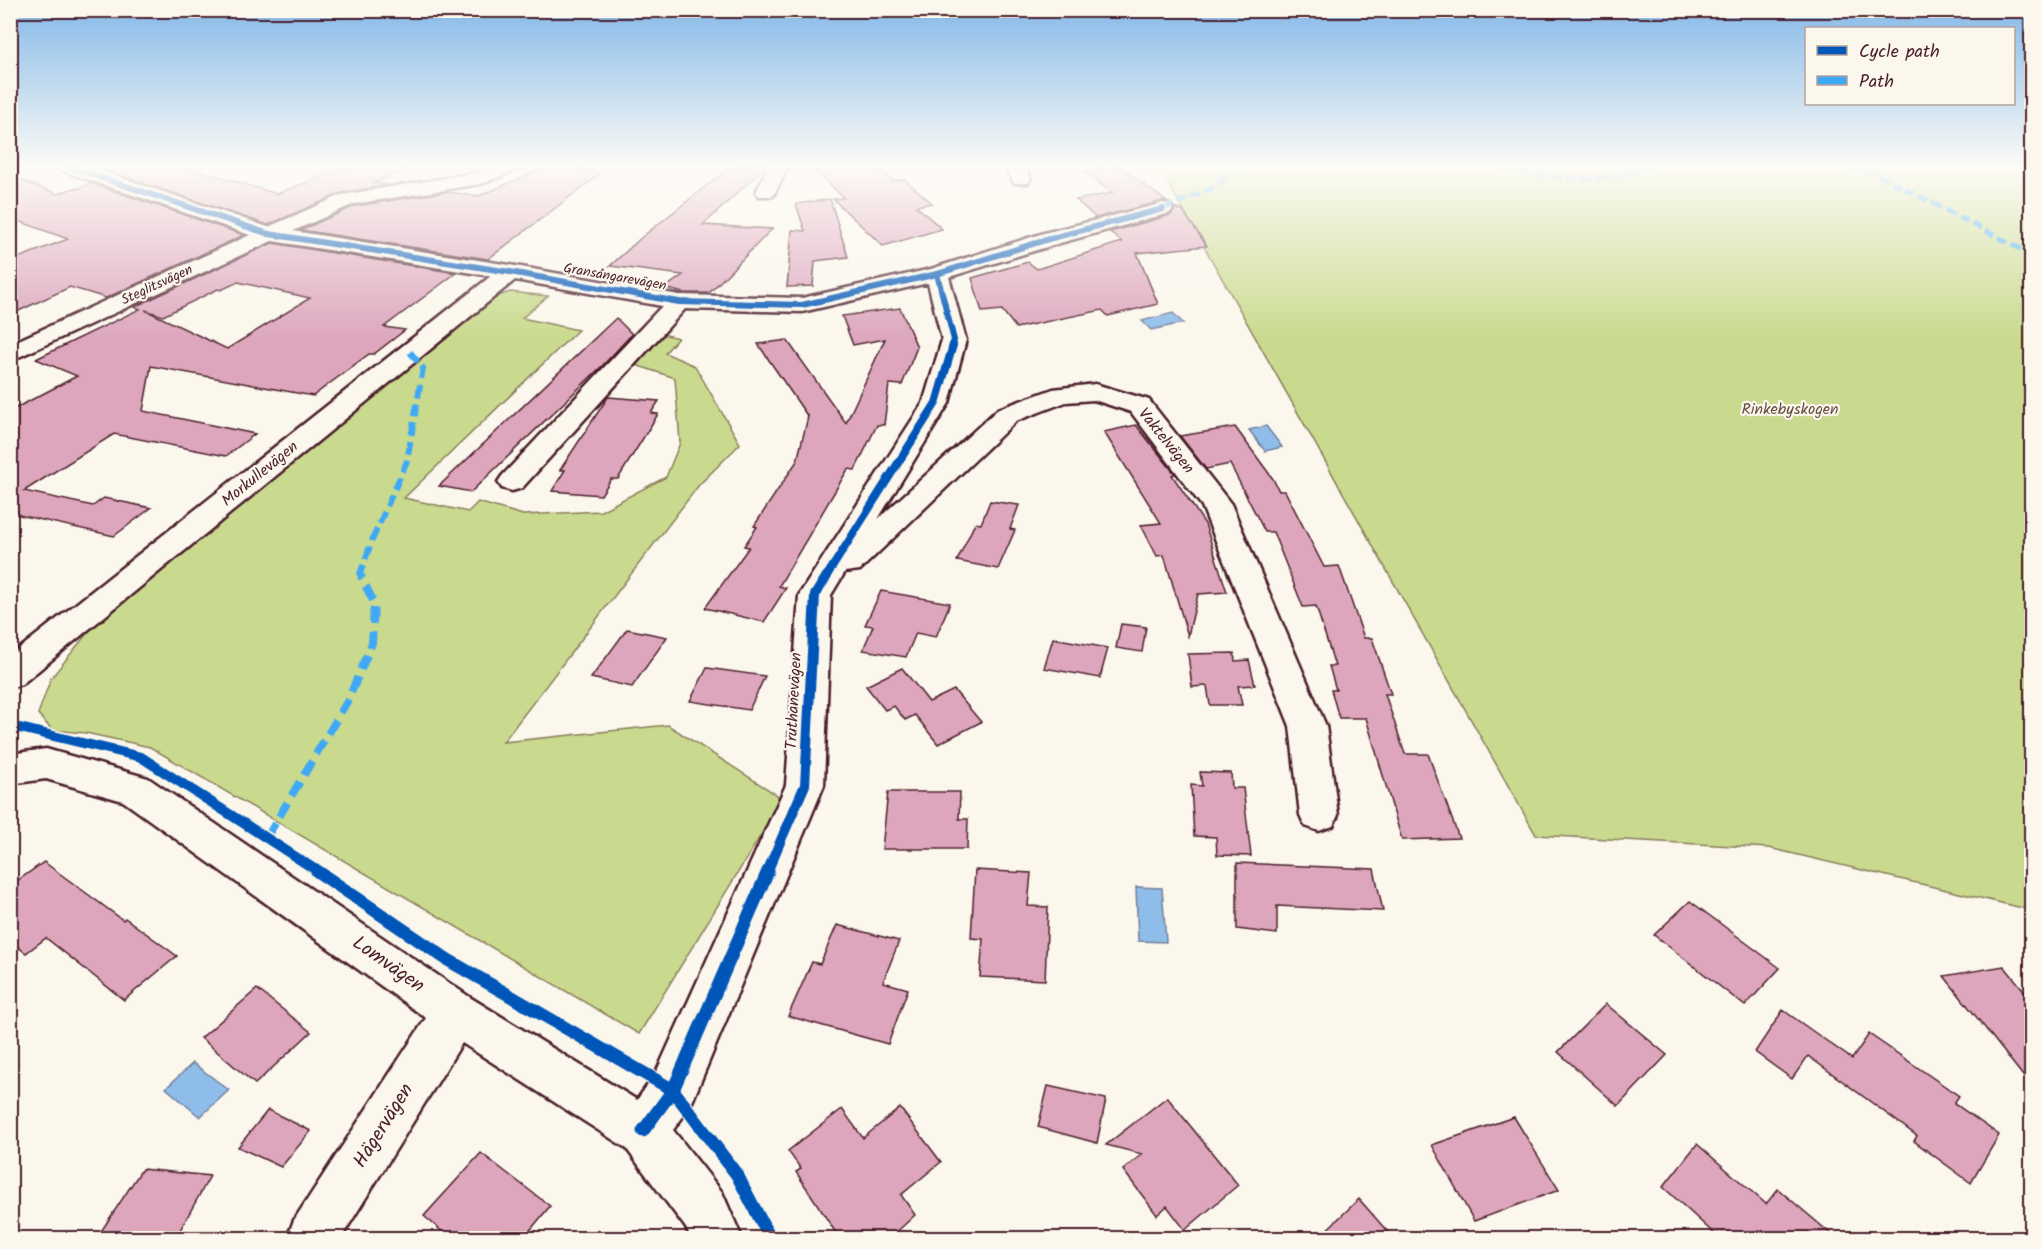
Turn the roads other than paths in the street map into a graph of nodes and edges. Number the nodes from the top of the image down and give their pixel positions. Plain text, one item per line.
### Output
1 (236, 223) edge
2 (293, 223) edge
3 (1108, 223) edge
4 (268, 234) junction
5 (510, 272) junction
6 (937, 274) junction
7 (679, 302) junction
8 (10, 354) edge
9 (512, 482) dead end
10 (815, 595) junction
11 (10, 675) edge
12 (10, 769) edge
13 (1318, 815) dead end
14 (456, 1013) junction
15 (643, 1131) junction
16 (312, 1239) edge
17 (717, 1239) edge

1 - 4 street, Gransångarevägen
2 - 4 street, Steglitsvägen
3 - 6 street, Gransångarevägen
4 - 5 street, Gransångarevägen
4 - 8 street, Steglitsvägen
5 - 7 street, Gransångarevägen
5 - 11 street, Morkullevägen
6 - 7 street, Gransångarevägen
6 - 10 street, Truthanevägen
7 - 9 street, Gransångarevägen
10 - 13 street, Vaktelvägen
10 - 15 street, Truthanevägen
12 - 14 street, Lomvägen
14 - 15 street, Lomvägen
14 - 16 street, Hägervägen
15 - 17 street, Lomvägen

